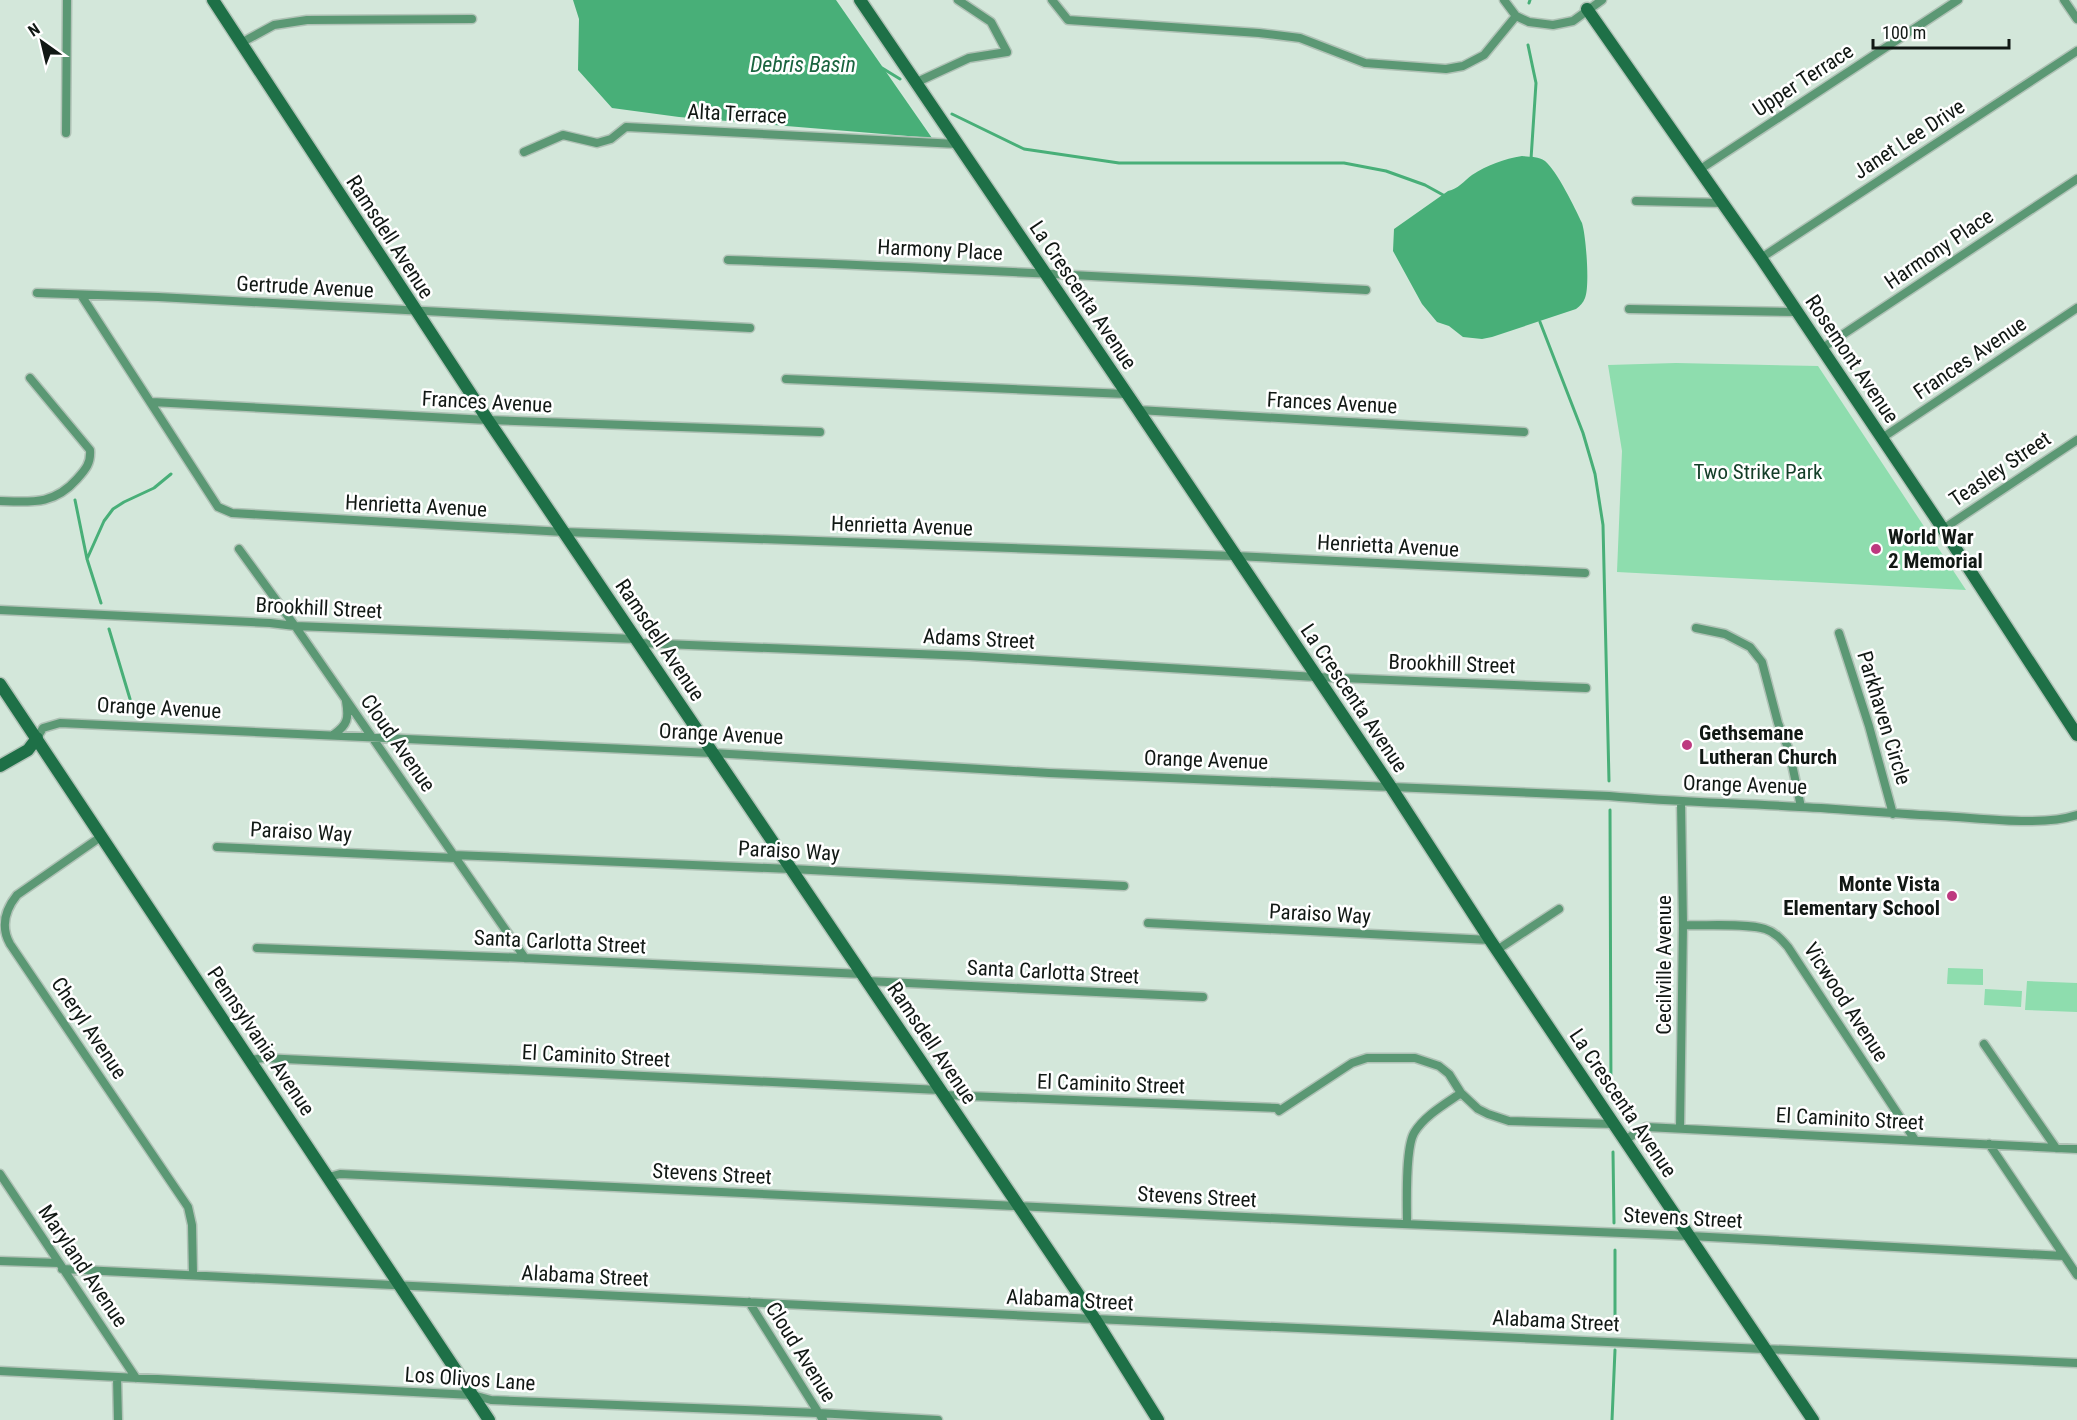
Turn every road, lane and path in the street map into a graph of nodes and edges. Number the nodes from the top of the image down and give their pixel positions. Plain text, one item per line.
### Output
1 (67, 0) edge
2 (213, 0) edge
3 (860, 0) edge
4 (958, 0) edge
5 (1052, 0) edge
6 (1504, 0) edge
7 (1602, 0) edge
8 (1958, 0) edge
9 (2064, 0) edge
10 (1587, 9) junction
11 (1516, 16) junction
12 (472, 19) dead end
13 (2077, 19) edge
14 (241, 43) junction
15 (2077, 51) edge
16 (915, 83) junction
17 (66, 133) dead end
18 (957, 144) junction
19 (524, 152) dead end
20 (1699, 170) junction
21 (2077, 179) edge
22 (1636, 201) dead end
23 (1723, 203) junction
24 (1761, 258) junction
25 (728, 260) dead end
26 (1045, 273) junction
27 (1366, 290) dead end
28 (37, 293) dead end
29 (81, 295) junction
30 (2077, 308) edge
31 (1629, 309) dead end
32 (415, 311) junction
33 (1796, 312) junction
34 (750, 328) dead end
35 (1821, 349) junction
36 (30, 378) dead end
37 (786, 379) dead end
38 (1126, 394) junction
39 (152, 402) junction
40 (1138, 410) junction
41 (488, 420) junction
42 (820, 432) dead end
43 (1524, 432) dead end
44 (1882, 438) junction
45 (2077, 440) edge
46 (0, 501) edge
47 (1943, 529) junction
48 (564, 532) junction
49 (239, 549) dead end
50 (1235, 556) junction
51 (1585, 573) dead end
52 (0, 610) edge
53 (295, 626) junction
54 (1696, 628) dead end
55 (1839, 633) dead end
56 (637, 641) junction
57 (1316, 677) junction
58 (0, 684) edge
59 (1586, 688) dead end
60 (346, 698) junction
61 (333, 735) junction
62 (2077, 735) edge
63 (372, 737) junction
64 (37, 738) junction
65 (712, 753) junction
66 (0, 766) edge
67 (1391, 788) junction
68 (1681, 802) junction
69 (1801, 807) junction
70 (1893, 813) junction
71 (2077, 815) edge
72 (102, 836) junction
73 (217, 847) dead end
74 (454, 856) junction
75 (791, 869) junction
76 (1124, 886) dead end
77 (1560, 909) dead end
78 (1148, 924) dead end
79 (1683, 925) junction
80 (1493, 945) junction
81 (257, 948) dead end
82 (525, 958) junction
83 (864, 977) junction
84 (1203, 997) dead end
85 (1984, 1044) dead end
86 (251, 1060) junction
87 (941, 1092) junction
88 (1461, 1093) junction
89 (1614, 1124) junction
90 (1680, 1128) junction
91 (1624, 1140) junction
92 (1915, 1140) junction
93 (1989, 1144) junction
94 (2056, 1149) junction
95 (2077, 1149) edge
96 (0, 1174) edge
97 (329, 1177) junction
98 (1019, 1207) junction
99 (1407, 1223) junction
100 (1690, 1236) junction
101 (2064, 1256) junction
102 (0, 1261) edge
103 (60, 1266) junction
104 (193, 1274) junction
105 (2077, 1275) edge
106 (400, 1285) junction
107 (749, 1302) junction
108 (1095, 1319) junction
109 (1766, 1350) junction
110 (2077, 1363) edge
111 (0, 1371) edge
112 (117, 1377) junction
113 (136, 1378) junction
114 (473, 1395) junction
115 (821, 1417) edge
116 (118, 1420) edge
117 (489, 1420) edge
118 (938, 1420) edge
119 (1158, 1420) edge
120 (1813, 1420) edge

1 - 17 street
2 - 14 street, Ramsdell Avenue
3 - 16 street, La Crescenta Avenue
4 - 16 street
5 - 11 street
6 - 11 street
7 - 10 street
8 - 20 street, Upper Terrace
9 - 13 street
10 - 11 street
10 - 20 street, Rosemont Avenue
12 - 14 street
14 - 32 street, Ramsdell Avenue
15 - 24 street, Janet Lee Drive
16 - 18 street, La Crescenta Avenue
18 - 19 street, Alta Terrace
18 - 26 street, La Crescenta Avenue
20 - 23 street, Rosemont Avenue
21 - 35 street, Harmony Place
22 - 23 street
23 - 24 street, Rosemont Avenue
24 - 33 street, Rosemont Avenue
25 - 26 street, Harmony Place
26 - 27 street, Harmony Place
26 - 38 street, La Crescenta Avenue
28 - 29 street, Gertrude Avenue
29 - 32 street, Gertrude Avenue
29 - 39 street
30 - 44 street, Frances Avenue
31 - 33 street
32 - 34 street, Gertrude Avenue
32 - 41 street, Ramsdell Avenue
33 - 35 street, Rosemont Avenue
35 - 44 street, Rosemont Avenue
36 - 46 street
37 - 38 street
38 - 40 street, La Crescenta Avenue
39 - 41 street, Frances Avenue
39 - 48 street, Henrietta Avenue
40 - 43 street, Frances Avenue
40 - 50 street, La Crescenta Avenue
41 - 42 street, Frances Avenue
41 - 48 street, Ramsdell Avenue
44 - 47 street, Rosemont Avenue
45 - 47 street, Teasley Street
47 - 62 street, Rosemont Avenue
48 - 50 street, Henrietta Avenue
48 - 56 street, Ramsdell Avenue
49 - 53 street, Cloud Avenue
50 - 51 street, Henrietta Avenue
50 - 57 street, La Crescenta Avenue
52 - 53 street, Brookhill Street
53 - 56 street, Brookhill Street
53 - 60 street, Cloud Avenue
54 - 69 street
55 - 70 street, Parkhaven Circle
56 - 57 street, Adams Street
56 - 65 street, Ramsdell Avenue
57 - 59 street, Brookhill Street
57 - 67 street, La Crescenta Avenue
58 - 64 street, Pennsylvania Avenue
60 - 61 street
60 - 63 street, Cloud Avenue
61 - 63 street, Orange Avenue
61 - 64 street, Orange Avenue
63 - 65 street, Orange Avenue
63 - 74 street, Cloud Avenue
64 - 66 street, Orange Avenue
64 - 72 street, Pennsylvania Avenue
65 - 67 street, Orange Avenue
65 - 75 street, Ramsdell Avenue
67 - 68 street, Orange Avenue
67 - 80 street, La Crescenta Avenue
68 - 69 street, Orange Avenue
68 - 79 street, Cecilville Avenue
69 - 70 street, Orange Avenue
70 - 71 street, Orange Avenue
72 - 86 street, Pennsylvania Avenue
72 - 104 street, Cheryl Avenue
73 - 74 street, Paraiso Way
74 - 75 street, Paraiso Way
74 - 82 street, Cloud Avenue
75 - 76 street, Paraiso Way
75 - 83 street, Ramsdell Avenue
77 - 80 street
78 - 80 street, Paraiso Way
79 - 90 street, Cecilville Avenue
79 - 92 street, Vicwood Avenue
80 - 89 street, La Crescenta Avenue
81 - 82 street, Santa Carlotta Street
82 - 83 street, Santa Carlotta Street
83 - 84 street, Santa Carlotta Street
83 - 87 street, Ramsdell Avenue
85 - 94 street
86 - 87 street, El Caminito Street
86 - 97 street, Pennsylvania Avenue
87 - 88 street, El Caminito Street
87 - 98 street, Ramsdell Avenue
88 - 89 street, El Caminito Street
88 - 99 street
89 - 91 street, La Crescenta Avenue
90 - 91 street, El Caminito Street
90 - 92 street, El Caminito Street
91 - 100 street, La Crescenta Avenue
92 - 93 street, El Caminito Street
93 - 94 street, El Caminito Street
93 - 101 street
94 - 95 street, El Caminito Street
96 - 103 street, Maryland Avenue
97 - 98 street, Stevens Street
97 - 106 street, Pennsylvania Avenue
98 - 99 street, Stevens Street
98 - 108 street, Ramsdell Avenue
99 - 100 street, Stevens Street
100 - 101 street, Stevens Street
100 - 109 street, La Crescenta Avenue
101 - 105 street
102 - 103 street, Alabama Street
103 - 104 street, Alabama Street
103 - 113 street, Maryland Avenue
104 - 106 street, Alabama Street
106 - 107 street, Alabama Street
106 - 114 street, Pennsylvania Avenue
107 - 108 street, Alabama Street
107 - 115 street, Cloud Avenue
108 - 109 street, Alabama Street
108 - 119 street, Ramsdell Avenue
109 - 110 street, Alabama Street
109 - 120 street, La Crescenta Avenue
111 - 112 street, Los Olivos Lane
112 - 113 street, Los Olivos Lane
112 - 116 street
113 - 114 street, Los Olivos Lane
114 - 115 street, Los Olivos Lane
114 - 117 street, Pennsylvania Avenue
115 - 118 street, Los Olivos Lane

